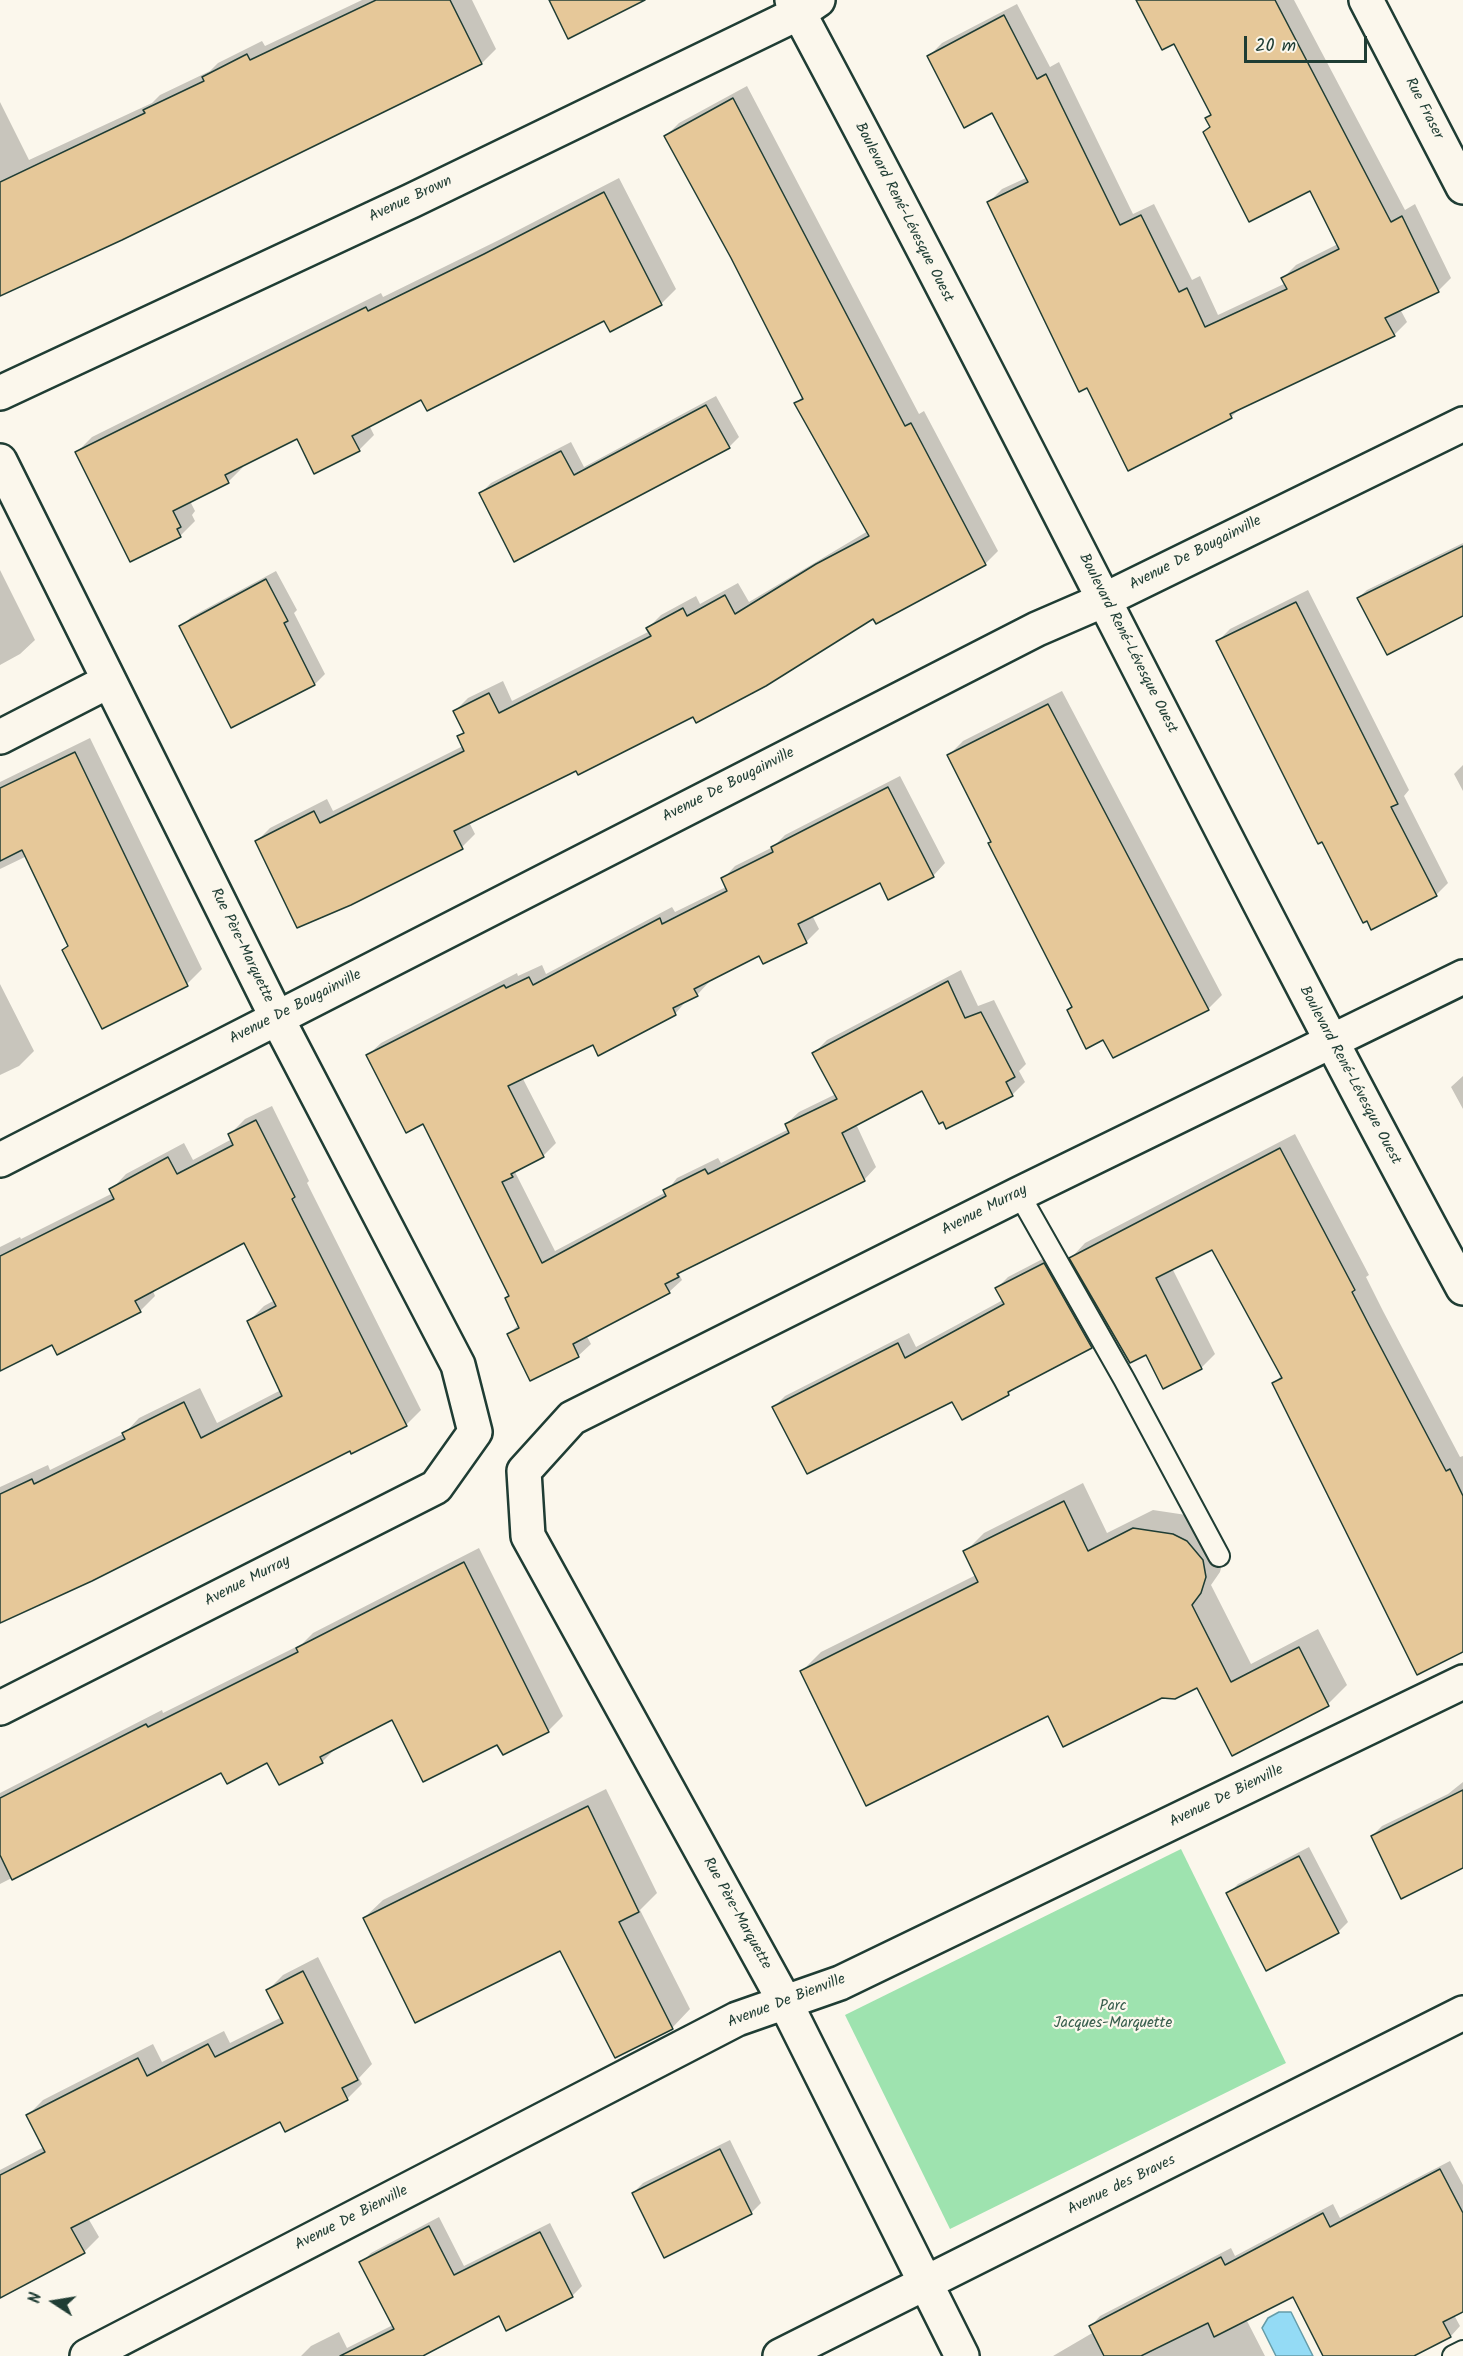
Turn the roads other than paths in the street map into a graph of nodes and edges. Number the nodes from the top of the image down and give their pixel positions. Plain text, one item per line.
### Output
1 (1366, 0) edge
2 (803, 4) edge
3 (1463, 187) edge
4 (0, 393) edge
5 (1463, 424) edge
6 (0, 461) edge
7 (1104, 600) junction
8 (109, 681) junction
9 (0, 737) edge
10 (1463, 977) edge
11 (277, 1018) junction
12 (1330, 1041) junction
13 (0, 1160) edge
14 (1019, 1194) junction
15 (1463, 1288) edge
16 (475, 1432) joint
17 (524, 1471) joint
18 (1219, 1556) dead end
19 (1463, 1682) edge
20 (0, 1708) edge
21 (786, 2004) junction
22 (1463, 2013) edge
23 (926, 2282) junction
24 (1463, 2351) edge
25 (87, 2356) edge
26 (780, 2356) edge
27 (963, 2356) edge
28 (1454, 2356) edge

1 - 3 street, Rue Fraser
2 - 4 street, Avenue Brown
2 - 7 street, Boulevard René-Lévesque Ouest
5 - 7 street, Avenue De Bougainville
6 - 8 street, Rue Père-Marquette
7 - 11 street, Avenue De Bougainville
7 - 12 street, Boulevard René-Lévesque Ouest
8 - 9 street
8 - 11 street, Rue Père-Marquette
10 - 12 street, Avenue Murray
11 - 13 street, Avenue De Bougainville
11 - 16 street, Rue Père-Marquette
12 - 14 street, Avenue Murray
12 - 15 street, Boulevard René-Lévesque Ouest
14 - 17 street, Avenue Murray
14 - 18 lane
16 - 20 street, Avenue Murray
17 - 21 street, Rue Père-Marquette
19 - 21 street, Avenue De Bienville
21 - 23 street, Rue Père-Marquette
21 - 25 street, Avenue De Bienville
22 - 23 street, Avenue des Braves
23 - 26 street, Avenue des Braves
23 - 27 street, Rue Père-Marquette
24 - 28 lane

